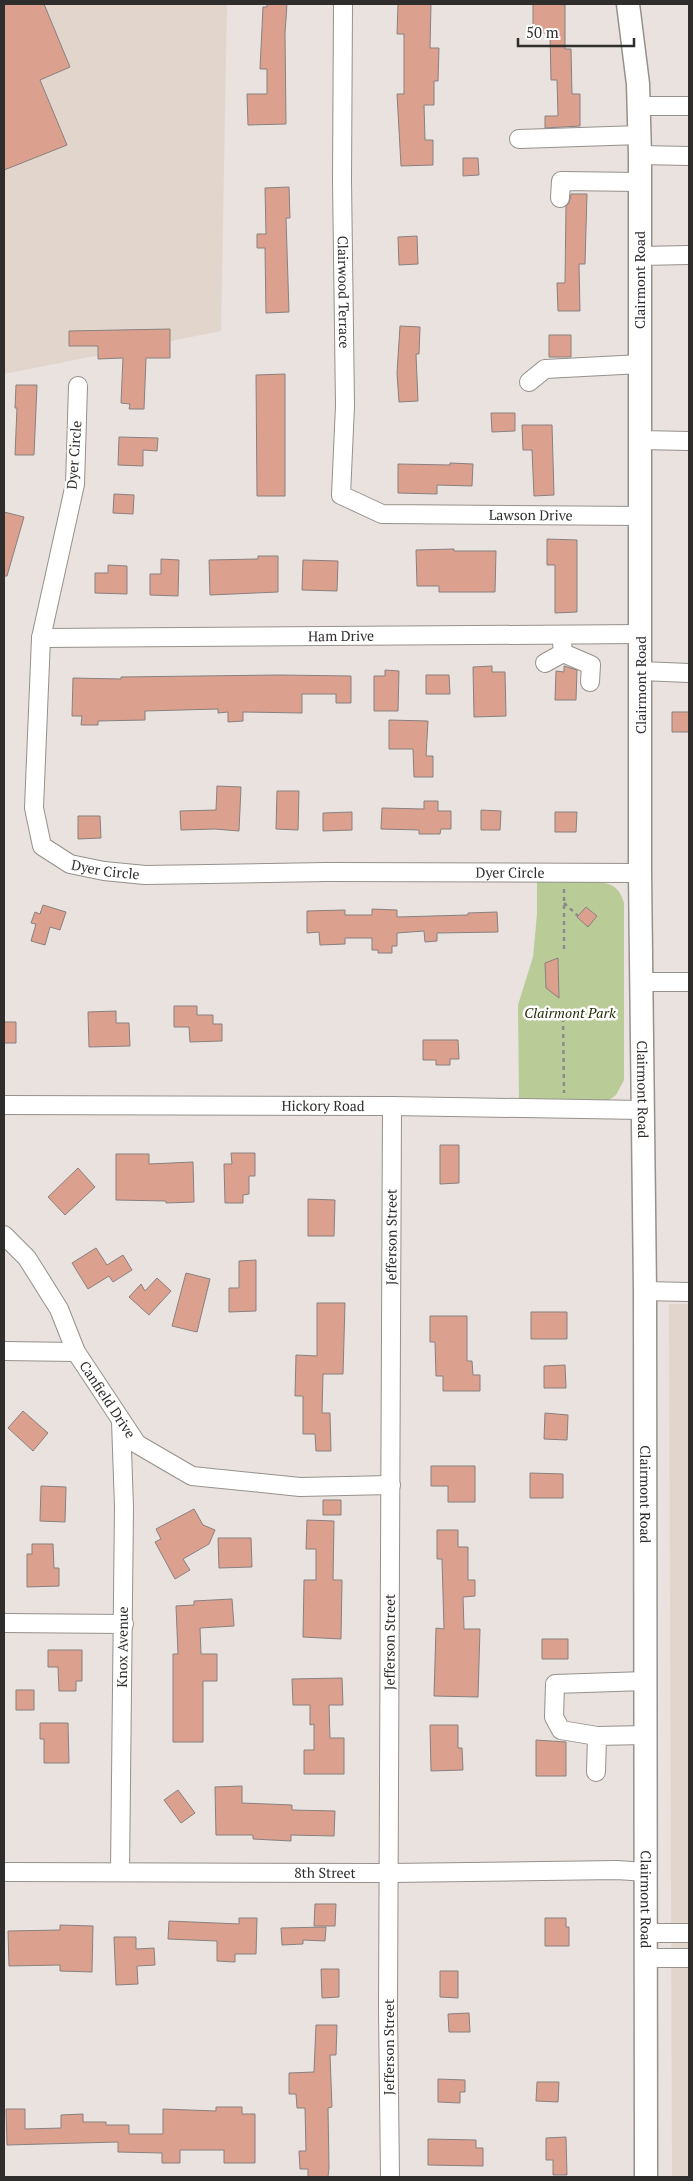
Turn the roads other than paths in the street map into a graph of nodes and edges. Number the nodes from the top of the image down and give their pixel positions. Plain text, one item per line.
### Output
1 (343, 4) edge
2 (628, 4) edge
3 (639, 106) junction
4 (689, 106) edge
5 (519, 139) dead end
6 (640, 145) junction
7 (689, 156) edge
8 (640, 182) junction
9 (560, 198) dead end
10 (689, 255) edge
11 (640, 256) junction
12 (640, 364) junction
13 (529, 382) dead end
14 (78, 386) dead end
15 (640, 440) junction
16 (689, 441) edge
17 (422, 514) joint
18 (640, 516) junction
19 (562, 634) junction
20 (641, 634) junction
21 (41, 638) junction
22 (563, 653) junction
23 (545, 663) dead end
24 (641, 671) junction
25 (689, 673) edge
26 (590, 682) dead end
27 (640, 873) junction
28 (641, 982) junction
29 (689, 982) edge
30 (4, 1105) edge
31 (392, 1106) junction
32 (642, 1110) junction
33 (4, 1235) edge
34 (645, 1291) junction
35 (689, 1292) edge
36 (4, 1351) edge
37 (76, 1352) junction
38 (120, 1421) junction
39 (391, 1485) junction
40 (4, 1623) edge
41 (124, 1624) junction
42 (645, 1681) junction
43 (645, 1735) junction
44 (597, 1736) junction
45 (596, 1772) dead end
46 (4, 1872) edge
47 (120, 1872) junction
48 (646, 1872) junction
49 (389, 1873) junction
50 (646, 1933) junction
51 (689, 1933) edge
52 (646, 1958) junction
53 (689, 1958) edge
54 (390, 2177) edge
55 (646, 2177) edge

1 - 17 street, Clairwood Terrace
2 - 3 main road, Clairmont Road
3 - 4 street
3 - 6 main road, Clairmont Road
5 - 6 street
6 - 7 street
6 - 8 main road, Clairmont Road
8 - 9 street
8 - 11 main road, Clairmont Road
10 - 11 street
11 - 12 main road, Clairmont Road
12 - 13 street
12 - 15 main road, Clairmont Road
14 - 21 street, Dyer Circle
15 - 16 street
15 - 18 main road, Clairmont Road
17 - 18 street, Lawson Drive
18 - 20 main road, Clairmont Road
19 - 20 street, Ham Drive
19 - 21 street, Ham Drive
19 - 22 street
20 - 24 main road, Clairmont Road
21 - 27 street, Dyer Circle
22 - 23 street
22 - 26 street
24 - 25 street
24 - 27 main road, Clairmont Road
27 - 28 main road, Clairmont Road
28 - 29 street
28 - 32 main road, Clairmont Road
30 - 31 street, Hickory Road
31 - 32 street, Hickory Road
31 - 39 street, Jefferson Street
32 - 34 main road, Clairmont Road
33 - 37 street, Canfield Drive
34 - 35 street
34 - 42 main road, Clairmont Road
36 - 37 street
37 - 38 street, Canfield Drive
38 - 39 street, Canfield Drive
38 - 41 street, Knox Avenue
39 - 49 street, Jefferson Street
40 - 41 street
41 - 47 street, Knox Avenue
42 - 43 main road, Clairmont Road
42 - 44 street
43 - 44 street
43 - 48 main road, Clairmont Road
44 - 45 street
46 - 47 street, 8th Street
47 - 49 street, 8th Street
48 - 49 street, 8th Street
48 - 50 main road, Clairmont Road
49 - 54 street, Jefferson Street
50 - 51 street
50 - 52 main road, Clairmont Road
52 - 53 street
52 - 55 main road, Clairmont Road

